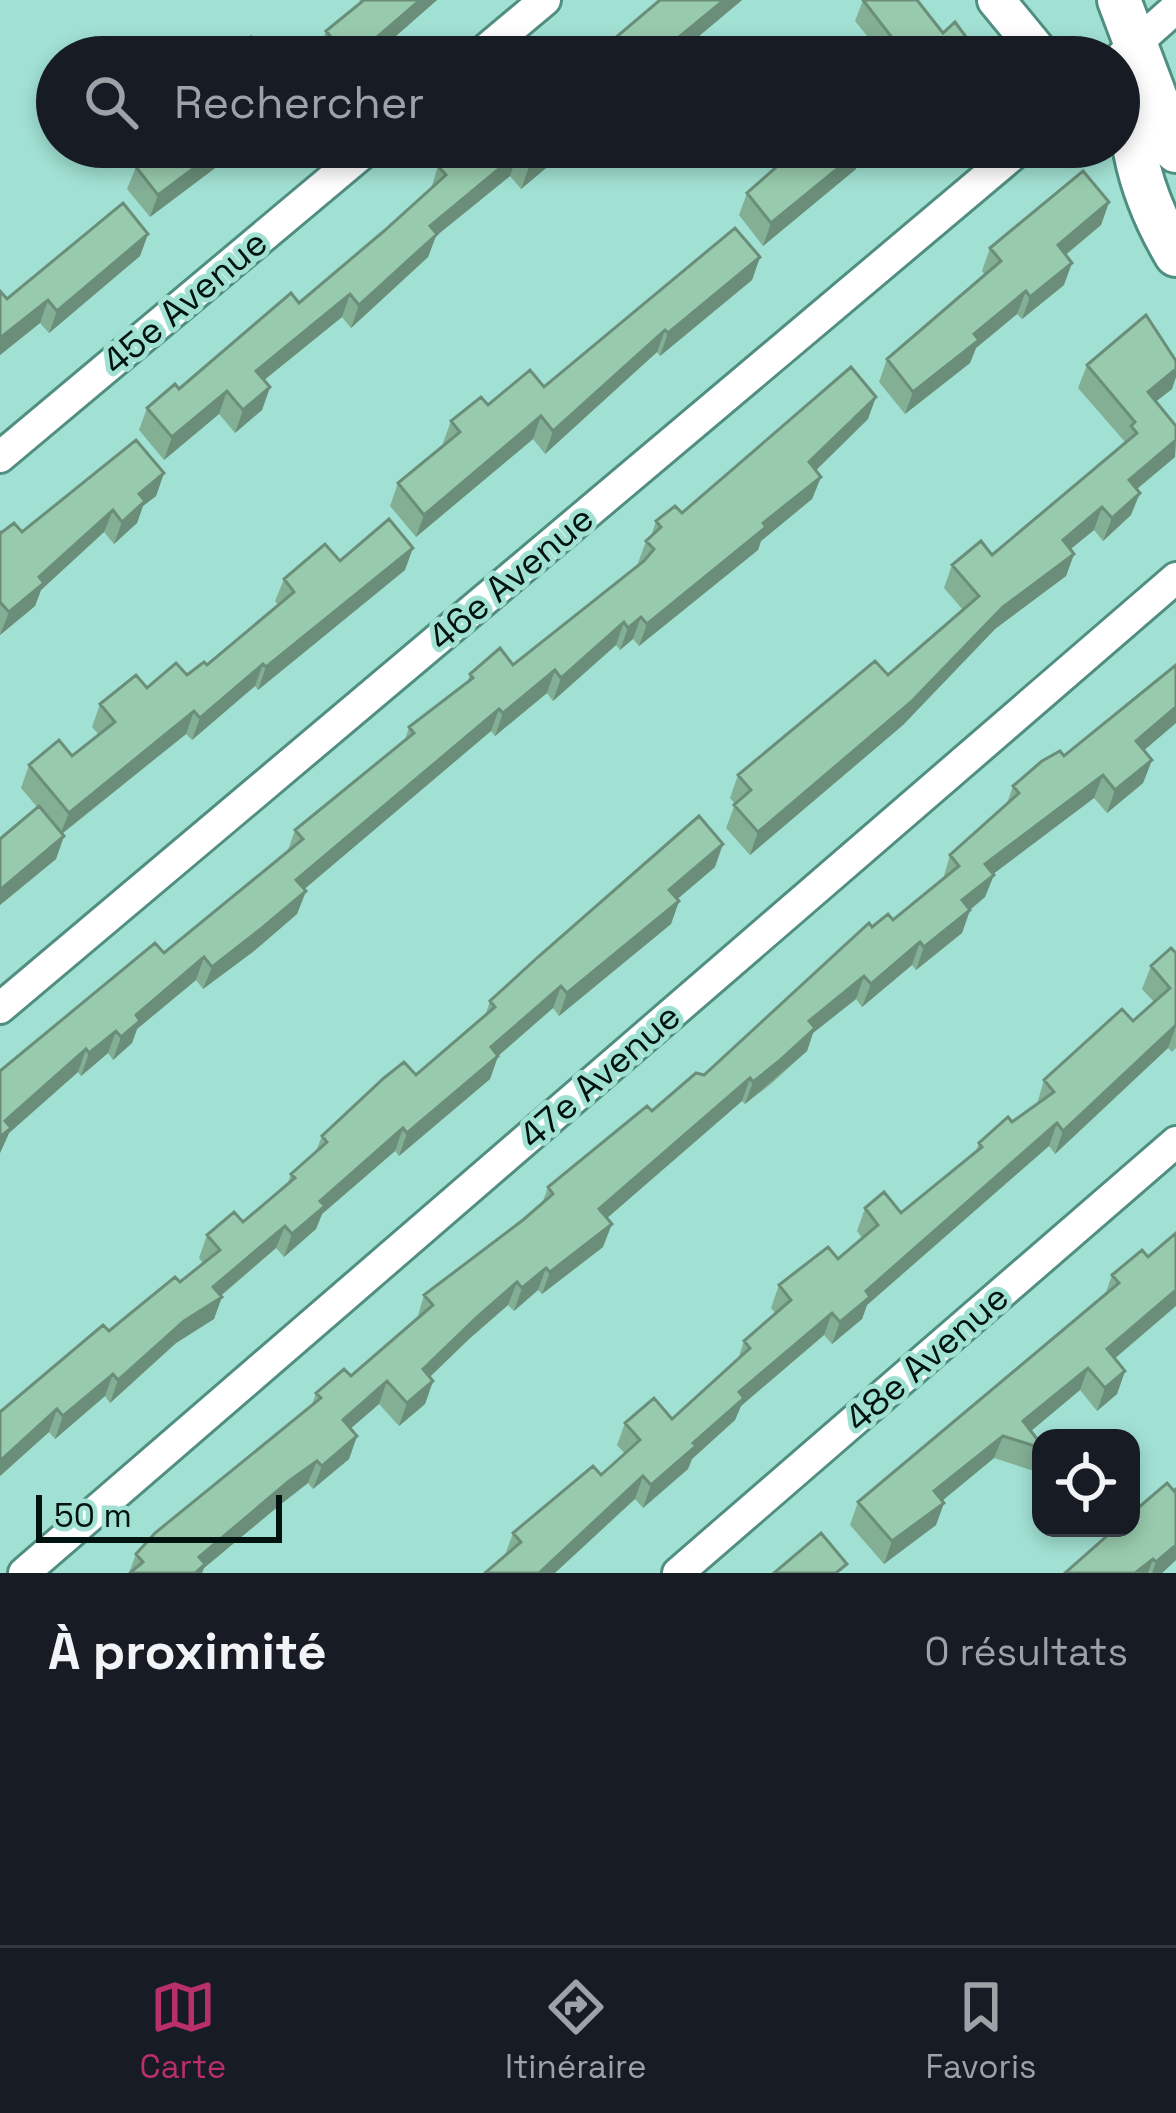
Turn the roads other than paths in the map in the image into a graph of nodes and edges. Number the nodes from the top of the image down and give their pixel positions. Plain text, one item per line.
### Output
1 (545, 0) edge
2 (996, 0) edge
3 (1119, 0) edge
4 (1176, 8) edge
5 (502, 36) edge
6 (1026, 36) edge
7 (1124, 36) edge
8 (1140, 39) edge
9 (1140, 67) edge
10 (1176, 151) edge
11 (345, 168) edge
12 (997, 168) edge
13 (1132, 168) edge
14 (1176, 254) edge
15 (0, 457) edge
16 (1176, 578) edge
17 (0, 1008) edge
18 (1176, 1142) edge
19 (24, 1573) edge
20 (678, 1573) edge

1 - 5 street
2 - 6 street
3 - 7 main road
4 - 8 street
9 - 10 main road
11 - 15 street, 45e Avenue
12 - 17 street, 46e Avenue
13 - 14 main road
16 - 19 street, 47e Avenue
18 - 20 street, 48e Avenue

